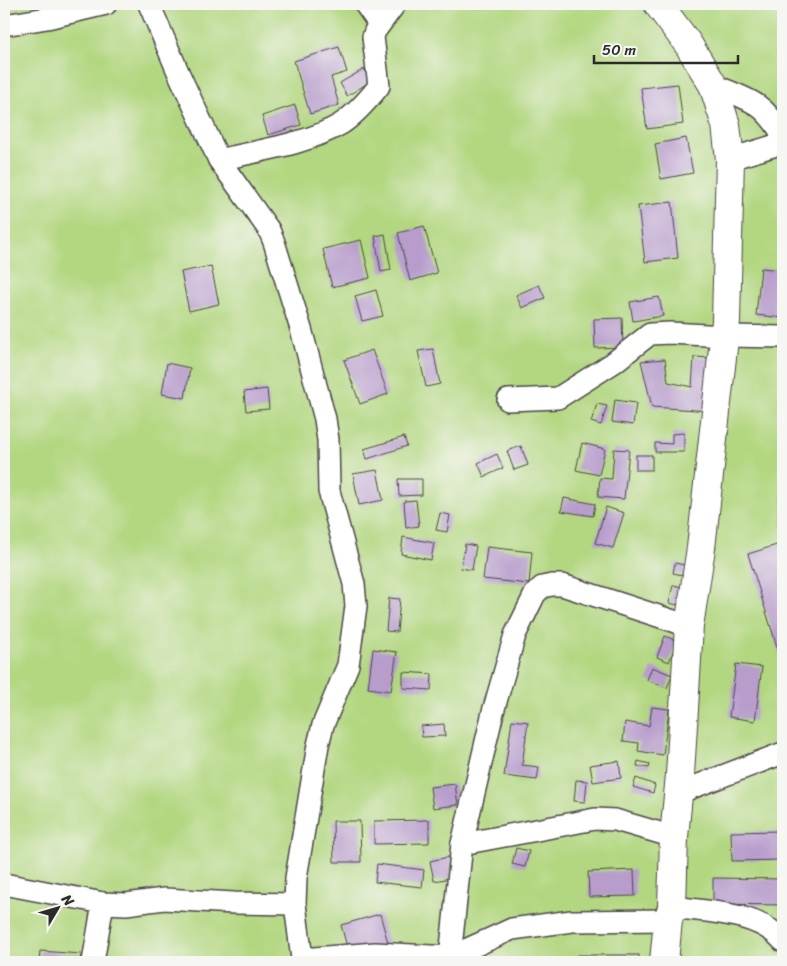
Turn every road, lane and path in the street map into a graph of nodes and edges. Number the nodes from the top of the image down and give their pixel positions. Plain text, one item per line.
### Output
1 (106, 4) edge
2 (148, 4) edge
3 (365, 4) edge
4 (395, 4) edge
5 (658, 4) edge
6 (379, 24) junction
7 (4, 26) edge
8 (713, 86) junction
9 (783, 136) edge
10 (783, 143) edge
11 (730, 159) junction
12 (219, 160) junction
13 (725, 336) junction
14 (783, 338) edge
15 (508, 400) dead end
16 (689, 626) junction
17 (783, 753) edge
18 (678, 794) junction
19 (674, 837) junction
20 (462, 844) junction
21 (4, 884) edge
22 (103, 903) junction
23 (295, 904) junction
24 (670, 913) junction
25 (783, 942) edge
26 (450, 957) junction
27 (302, 961) edge
28 (93, 962) edge
29 (664, 962) edge

1 - 7 street
2 - 12 street
3 - 6 street
4 - 6 street
5 - 8 street
6 - 12 street
8 - 9 street
8 - 11 street
10 - 11 street
11 - 13 street
12 - 23 street
13 - 14 street
13 - 15 street
13 - 16 street
16 - 18 street
16 - 20 street
17 - 18 street
18 - 19 street
19 - 20 street
19 - 24 street
20 - 26 street
21 - 22 street
22 - 23 street
22 - 28 street
23 - 27 street
24 - 25 street
24 - 26 street
24 - 29 street
26 - 27 street

